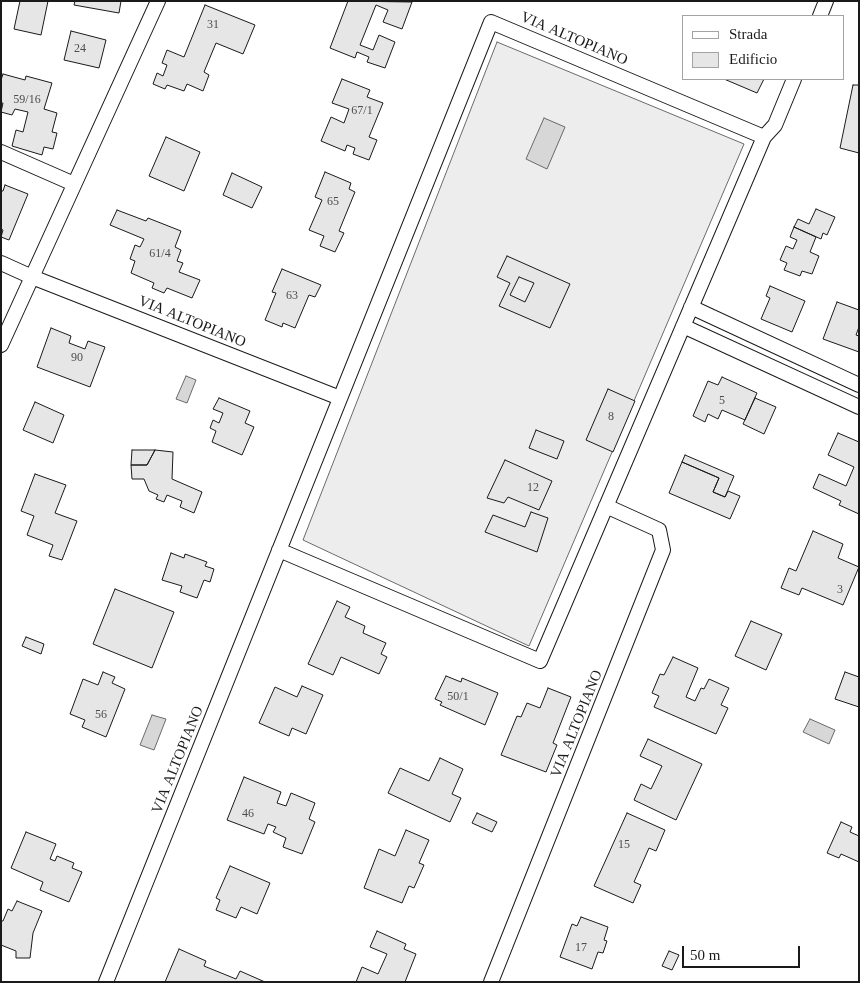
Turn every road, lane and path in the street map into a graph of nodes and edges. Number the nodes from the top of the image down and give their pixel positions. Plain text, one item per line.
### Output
1 (158, 1) edge
2 (826, 1) edge
3 (820, 15) edge
4 (794, 80) edge
5 (764, 137) junction
6 (1, 152) edge
7 (74, 184) junction
8 (1, 263) edge
9 (32, 277) junction
10 (691, 307) junction
11 (683, 326) junction
12 (1, 346) edge
13 (859, 385) edge
14 (340, 398) junction
15 (859, 407) edge
16 (606, 506) junction
17 (279, 550) junction
18 (106, 982) edge
19 (491, 982) edge

1 - 7 street
2 - 3 street
4 - 5 street
5 - 10 street
5 - 14 street, VIA ALTOPIANO
6 - 7 street
7 - 9 street
8 - 9 street, VIA ALTOPIANO
9 - 12 street
9 - 14 street, VIA ALTOPIANO
10 - 11 street
10 - 13 street
11 - 15 street
11 - 16 street
14 - 17 street, VIA ALTOPIANO
16 - 17 street
16 - 19 street, VIA ALTOPIANO
17 - 18 street, VIA ALTOPIANO

